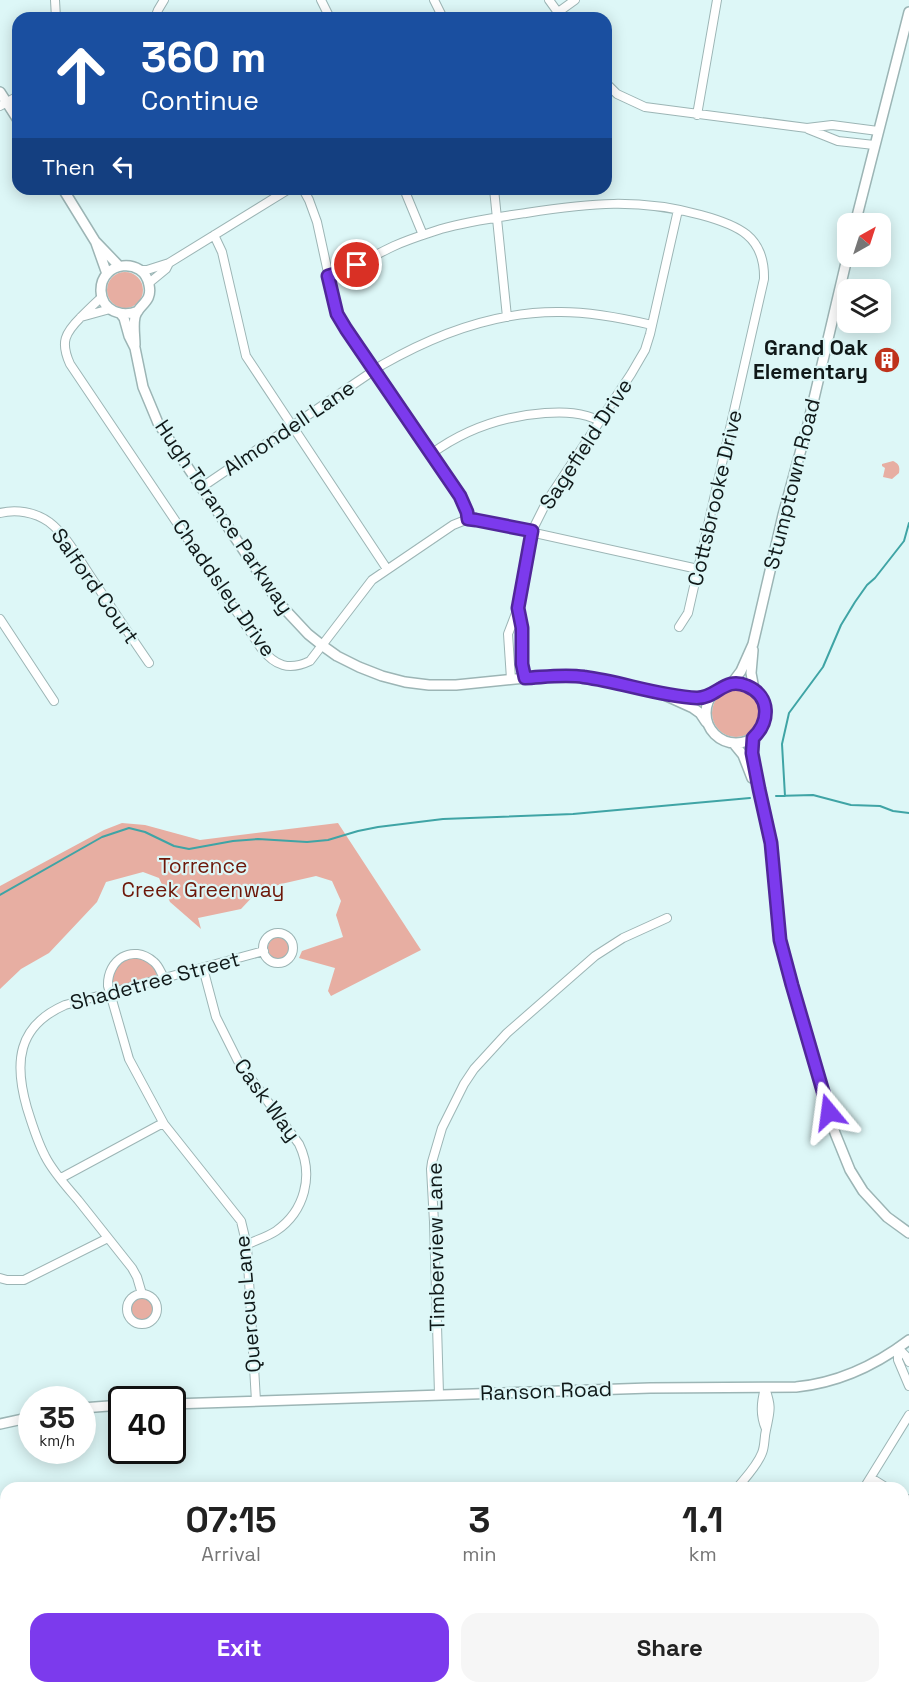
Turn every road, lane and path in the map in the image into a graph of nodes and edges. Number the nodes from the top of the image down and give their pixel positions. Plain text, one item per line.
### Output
1 (575, 0) edge
2 (717, 0) edge
3 (563, 12) edge
4 (909, 12) edge
5 (612, 90) edge
6 (0, 92) edge
7 (3, 104) edge
8 (697, 115) junction
9 (807, 128) junction
10 (878, 131) junction
11 (874, 146) junction
12 (67, 195) edge
13 (279, 195) edge
14 (306, 195) edge
15 (406, 195) edge
16 (494, 195) edge
17 (678, 210) junction
18 (858, 213) edge
19 (496, 218) junction
20 (214, 235) junction
21 (423, 235) junction
22 (95, 241) junction
23 (169, 263) junction
24 (119, 266) junction
25 (845, 267) edge
26 (141, 270) junction
27 (107, 274) junction
28 (328, 276) junction
29 (149, 283) junction
30 (102, 297) junction
31 (110, 309) junction
32 (138, 310) junction
33 (120, 314) junction
34 (507, 316) junction
35 (81, 317) junction
36 (652, 325) junction
37 (135, 348) junction
38 (374, 370) junction
39 (600, 421) junction
40 (292, 427) junction
41 (431, 454) junction
42 (202, 487) junction
43 (0, 513) edge
44 (468, 519) junction
45 (532, 531) junction
46 (387, 569) junction
47 (698, 569) junction
48 (518, 608) junction
49 (0, 619) edge
50 (679, 627) dead end
51 (753, 644) junction
52 (323, 646) junction
53 (149, 663) dead end
54 (525, 678) junction
55 (511, 679) junction
56 (732, 683) junction
57 (754, 689) junction
58 (662, 694) junction
59 (712, 695) junction
60 (54, 701) dead end
61 (706, 722) junction
62 (753, 738) junction
63 (734, 744) junction
64 (759, 789) junction
65 (667, 918) dead end
66 (264, 951) dead end
67 (202, 968) junction
68 (164, 978) junction
69 (110, 993) junction
70 (163, 1123) junction
71 (61, 1178) junction
72 (909, 1233) edge
73 (108, 1238) junction
74 (246, 1245) junction
75 (0, 1278) edge
76 (142, 1294) dead end
77 (909, 1340) edge
78 (898, 1348) junction
79 (909, 1362) edge
80 (909, 1386) edge
81 (765, 1388) junction
82 (439, 1394) junction
83 (256, 1401) junction
84 (186, 1404) edge
85 (909, 1415) edge
86 (18, 1420) edge
87 (0, 1424) edge
88 (871, 1478) junction
89 (742, 1482) edge
90 (868, 1482) edge
91 (877, 1482) edge

1 - 3 street
2 - 8 street
4 - 10 street
5 - 8 street
6 - 7 street
8 - 9 street
9 - 10 street
9 - 11 street
10 - 11 street
11 - 18 street
12 - 22 street
13 - 20 street
14 - 28 street
15 - 21 street
16 - 19 street
17 - 19 street, Cottsbrooke Drive
17 - 36 street, Sagefield Drive
17 - 47 street, Cottsbrooke Drive
19 - 21 street, Cottsbrooke Drive
19 - 34 street
20 - 23 street
20 - 40 street
21 - 28 street, Cottsbrooke Drive
22 - 24 street
22 - 27 street
23 - 26 street
23 - 29 street
24 - 26 street
24 - 27 street
25 - 51 street, Stumptown Road
26 - 29 street
27 - 30 street
28 - 38 street
29 - 32 street, Hugh Torance Parkway
30 - 31 street
30 - 35 street, Chaddsley Drive
31 - 33 street
31 - 35 street
32 - 33 street
32 - 37 street, Hugh Torance Parkway
33 - 37 street, Hugh Torance Parkway
34 - 36 street, Almondell Lane
34 - 38 street, Almondell Lane
35 - 52 street, Chaddsley Drive
36 - 39 street, Sagefield Drive
37 - 42 street, Hugh Torance Parkway
38 - 40 street, Almondell Lane
38 - 41 street
39 - 41 street
39 - 45 street, Sagefield Drive
40 - 42 street, Almondell Lane
40 - 46 street
41 - 44 street
42 - 52 street, Hugh Torance Parkway
43 - 53 street, Salford Court
44 - 45 street
44 - 46 street, Chaddsley Drive
45 - 47 street
45 - 48 street, Sagefield Drive
46 - 52 street, Chaddsley Drive
47 - 50 street, Cottsbrooke Drive
48 - 54 street
48 - 55 street, Sagefield Drive
49 - 60 street
51 - 56 street, Stumptown Road
51 - 57 street, Stumptown Road
52 - 55 street, Hugh Torance Parkway
54 - 55 street, Hugh Torance Parkway
54 - 58 street, Hugh Torance Parkway
56 - 57 street
56 - 59 street
57 - 62 street
58 - 59 street, Hugh Torance Parkway
58 - 61 street, Hugh Torance Parkway
59 - 61 street
61 - 63 street
62 - 63 street
62 - 64 street
63 - 64 street
64 - 72 street
65 - 82 street, Timberview Lane
66 - 67 street, Shadetree Street
67 - 68 street, Shadetree Street
67 - 74 street, Cask Way
68 - 69 street, Shadetree Street
68 - 69 street
69 - 70 street, Quercus Lane
69 - 71 street, Shadetree Street
70 - 71 street
70 - 74 street, Quercus Lane
71 - 73 street, Shadetree Street
73 - 75 street
73 - 76 street, Shadetree Street
74 - 83 street, Quercus Lane
77 - 78 street, Ranson Road
78 - 79 street
78 - 80 street
78 - 81 street, Ranson Road
81 - 82 street, Ranson Road
81 - 89 street
82 - 83 street, Ranson Road
83 - 84 street, Ranson Road
85 - 88 street
86 - 87 street
88 - 90 street
88 - 91 street

